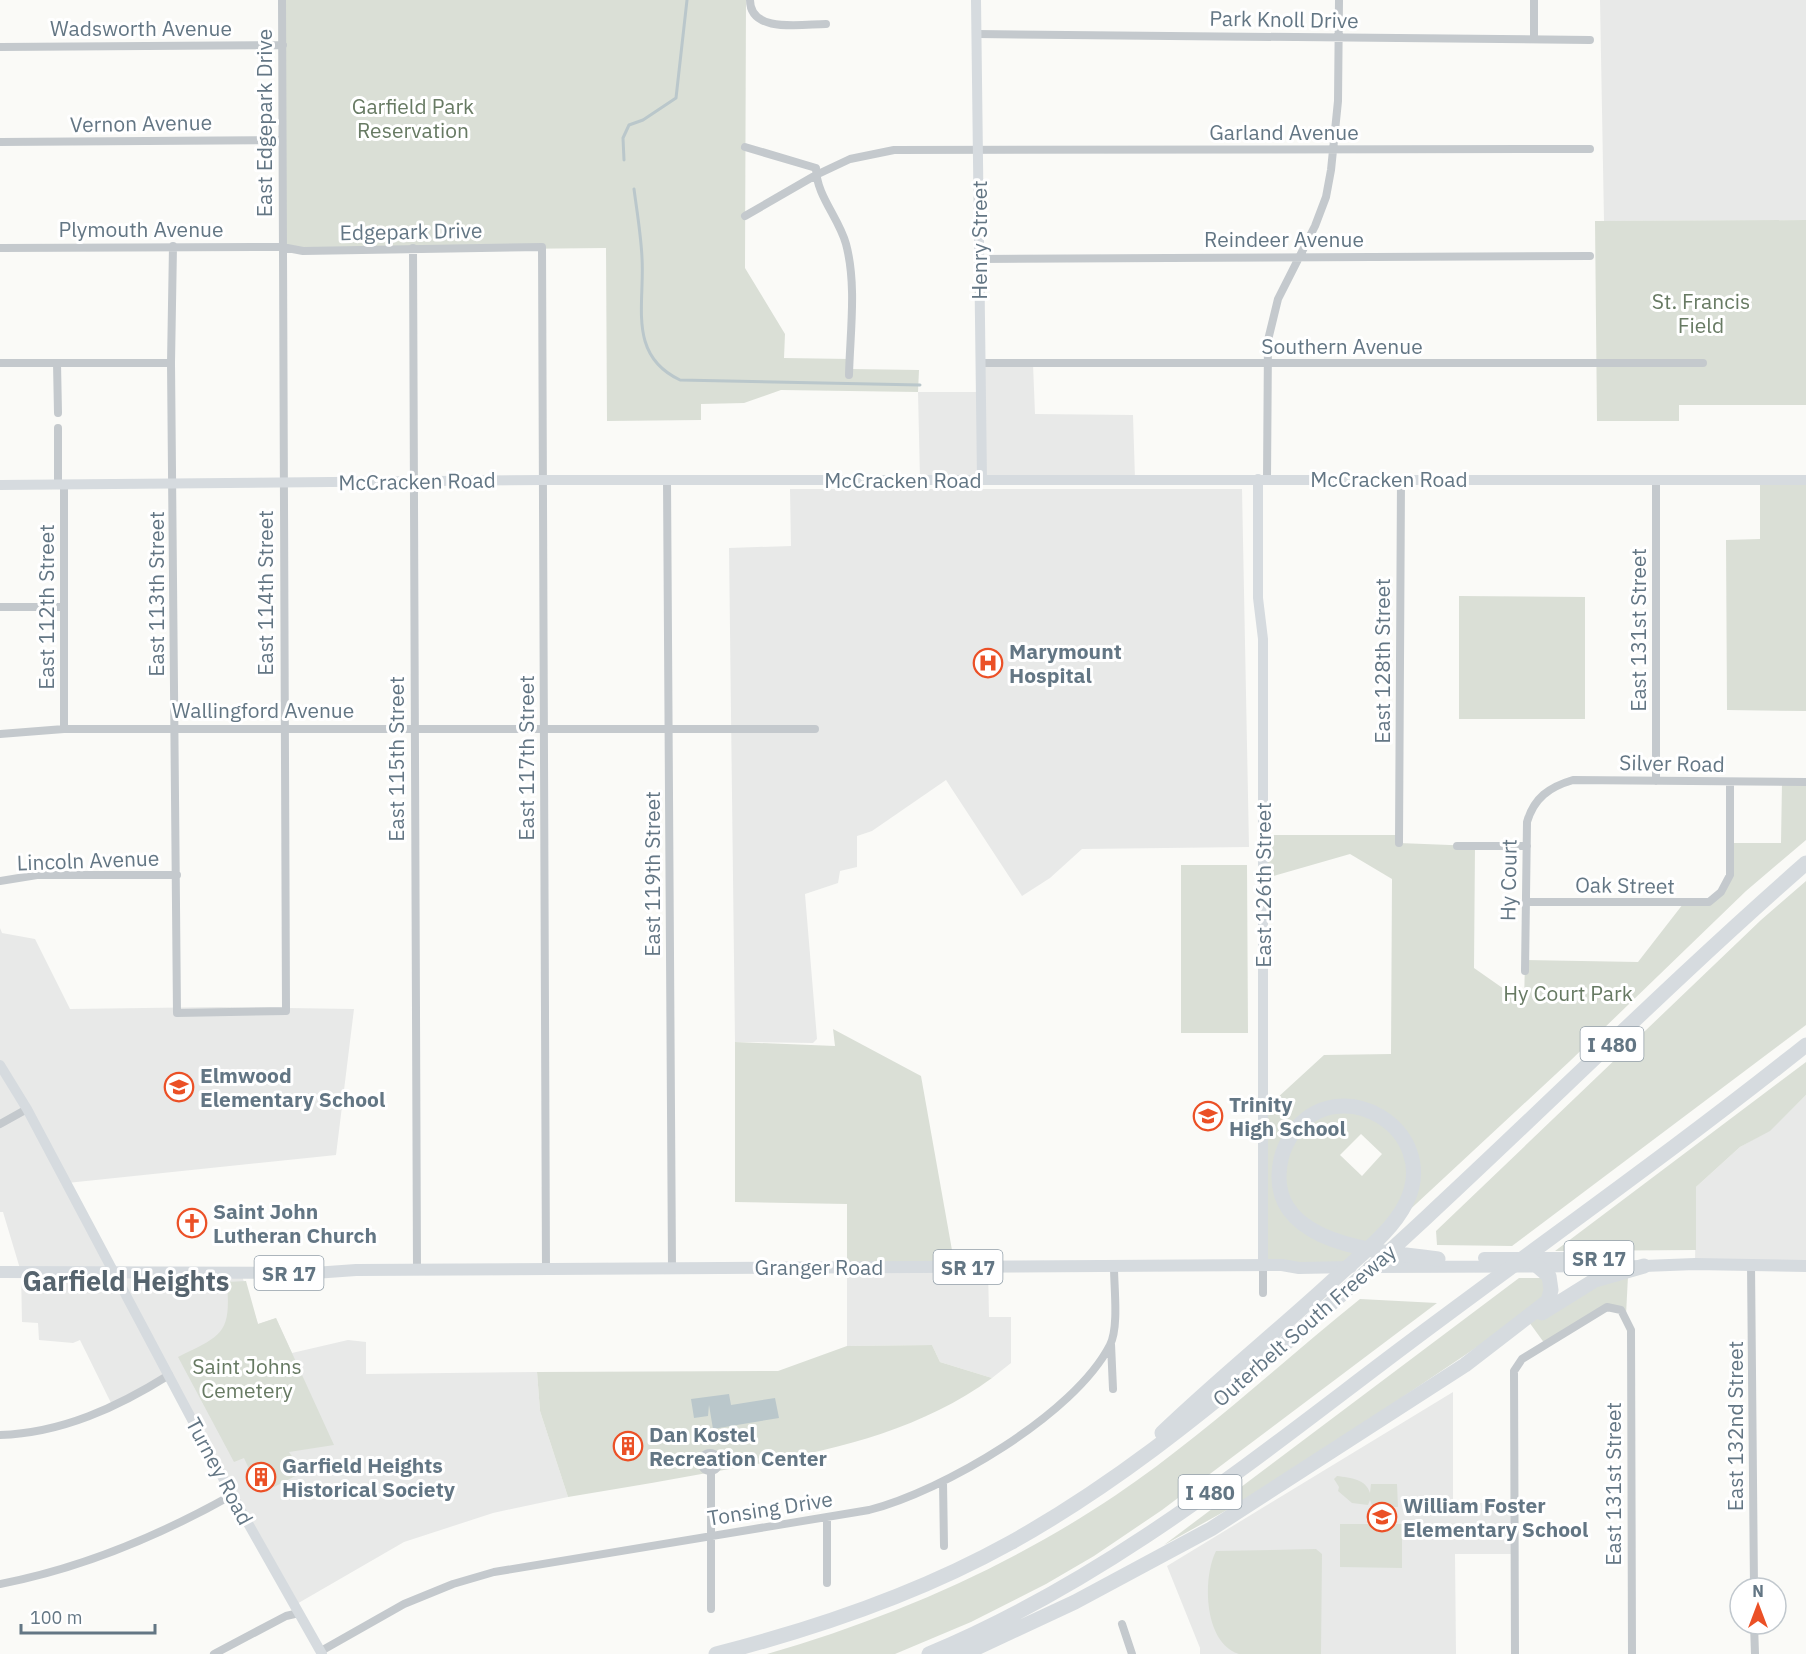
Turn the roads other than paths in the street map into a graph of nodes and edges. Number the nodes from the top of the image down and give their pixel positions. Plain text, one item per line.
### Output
1 (282, 0) edge
2 (976, 0) edge
3 (1340, 0) edge
4 (1534, 0) edge
5 (750, 4) edge
6 (826, 24) dead end
7 (977, 34) junction
8 (1339, 38) junction
9 (1534, 38) junction
10 (1590, 40) dead end
11 (283, 45) junction
12 (0, 47) edge
13 (282, 140) junction
14 (0, 142) edge
15 (745, 147) dead end
16 (1590, 149) dead end
17 (979, 150) junction
18 (1331, 150) junction
19 (816, 175) junction
20 (745, 216) dead end
21 (173, 246) junction
22 (282, 247) junction
23 (542, 247) joint
24 (0, 248) edge
25 (413, 248) junction
26 (1590, 256) dead end
27 (1300, 257) junction
28 (979, 259) junction
29 (0, 363) edge
30 (57, 363) junction
31 (171, 363) junction
32 (981, 363) junction
33 (1703, 363) dead end
34 (1268, 364) junction
35 (849, 375) dead end
36 (58, 413) dead end
37 (58, 428) dead end
38 (1263, 479) junction
39 (1401, 479) junction
40 (542, 480) junction
41 (667, 480) junction
42 (982, 480) junction
43 (1656, 480) junction
44 (1806, 480) edge
45 (412, 482) junction
46 (282, 483) junction
47 (61, 484) junction
48 (173, 484) junction
49 (0, 485) edge
50 (0, 607) edge
51 (64, 607) junction
52 (414, 728) junction
53 (64, 729) junction
54 (175, 729) junction
55 (284, 729) junction
56 (815, 729) dead end
57 (544, 730) junction
58 (669, 730) junction
59 (0, 734) edge
60 (1656, 781) junction
61 (1730, 782) junction
62 (1806, 782) edge
63 (1542, 795) joint
64 (1399, 843) dead end
65 (1457, 846) dead end
66 (1527, 846) junction
67 (1806, 863) edge
68 (177, 875) junction
69 (0, 881) edge
70 (1525, 902) junction
71 (1525, 971) dead end
72 (177, 1013) joint
73 (1806, 1045) edge
74 (0, 1065) edge
75 (27, 1109) junction
76 (0, 1124) edge
77 (1438, 1258) junction
78 (1534, 1263) junction
79 (1669, 1264) junction
80 (1751, 1264) junction
81 (1282, 1265) junction
82 (1263, 1266) junction
83 (1644, 1266) junction
84 (1806, 1266) edge
85 (1114, 1267) junction
86 (672, 1268) junction
87 (417, 1269) junction
88 (546, 1270) junction
89 (112, 1271) junction
90 (0, 1272) edge
91 (1263, 1293) dead end
92 (1499, 1340) junction
93 (1111, 1342) junction
94 (169, 1375) junction
95 (1113, 1389) dead end
96 (0, 1435) edge
97 (711, 1471) dead end
98 (1116, 1478) junction
99 (943, 1482) junction
100 (232, 1495) junction
101 (827, 1517) junction
102 (712, 1536) junction
103 (944, 1546) dead end
104 (1754, 1576) edge
105 (827, 1582) dead end
106 (0, 1584) edge
107 (711, 1609) dead end
108 (299, 1613) junction
109 (1122, 1624) dead end
110 (1754, 1636) edge
111 (321, 1653) edge
112 (214, 1654) edge
113 (716, 1654) edge
114 (929, 1654) edge
115 (943, 1654) edge
116 (1132, 1654) edge
117 (1515, 1654) edge
118 (1632, 1654) edge
119 (1755, 1654) edge

1 - 11 street, East Edgepark Drive
2 - 7 street, Henry Street
3 - 8 street
4 - 9 street
5 - 6 street
7 - 8 street, Park Knoll Drive
7 - 17 street, Henry Street
8 - 9 street, Park Knoll Drive
8 - 18 street
9 - 10 street, Park Knoll Drive
11 - 12 street, Wadsworth Avenue
11 - 13 street, East Edgepark Drive
13 - 14 street, Vernon Avenue
13 - 22 street, East Edgepark Drive
15 - 19 street
16 - 18 street, Garland Avenue
17 - 18 street, Garland Avenue
17 - 19 street
17 - 28 street, Henry Street
18 - 27 street
19 - 20 street
19 - 35 street
21 - 22 street, Plymouth Avenue
21 - 24 street, Plymouth Avenue
21 - 31 street, East 113th Street
22 - 25 street, Edgepark Drive
22 - 46 street, East 114th Street
23 - 25 street, Edgepark Drive
23 - 40 street, East 117th Street
25 - 45 street, East 115th Street
26 - 27 street, Reindeer Avenue
27 - 28 street, Reindeer Avenue
27 - 34 street
28 - 32 street, Henry Street
29 - 30 street
30 - 31 street
30 - 36 street
31 - 48 street, East 113th Street
32 - 34 street, Southern Avenue
32 - 42 street, Henry Street
33 - 34 street, Southern Avenue
34 - 38 street
37 - 47 street, East 112th Street
38 - 39 street, McCracken Road
38 - 42 street, McCracken Road
38 - 82 street, East 126th Street
39 - 43 street, McCracken Road
39 - 64 street, East 128th Street
40 - 41 street, McCracken Road
40 - 45 street, McCracken Road
40 - 57 street, East 117th Street
41 - 42 street, McCracken Road
41 - 58 street, East 119th Street
43 - 44 street, McCracken Road
43 - 60 street, East 131st Street
45 - 46 street, McCracken Road
45 - 52 street, East 115th Street
46 - 48 street, McCracken Road
46 - 55 street, East 114th Street
47 - 48 street, McCracken Road
47 - 49 street, McCracken Road
47 - 51 street, East 112th Street
48 - 54 street, East 113th Street
50 - 51 street
51 - 53 street, East 112th Street
52 - 55 street, Wallingford Avenue
52 - 57 street, Wallingford Avenue
52 - 87 street, East 115th Street
53 - 54 street, Wallingford Avenue
53 - 59 street, Wallingford Avenue
54 - 55 street, Wallingford Avenue
54 - 68 street, East 113th Street
55 - 72 street, East 114th Street
56 - 58 street, Wallingford Avenue
57 - 58 street, Wallingford Avenue
57 - 88 street, East 117th Street
58 - 86 street, East 119th Street
60 - 61 street, Silver Road
60 - 63 street, Silver Road
61 - 62 street, Silver Road
61 - 70 street, Oak Street
63 - 66 street, Hy Court
65 - 66 street
66 - 70 street, Hy Court
67 - 98 highway, Outerbelt South Freeway / I 480
68 - 69 street, Lincoln Avenue
68 - 72 street, East 113th Street
70 - 71 street, Hy Court
73 - 114 highway, I 480
74 - 75 street, Turney Road
75 - 76 street
75 - 89 street, Turney Road
77 - 78 main road, Granger Road / SR 17
77 - 81 main road, Granger Road / SR 17
77 - 98 highway
78 - 79 main road, Granger Road / SR 17
78 - 81 main road, Granger Road / SR 17
78 - 83 main road, Granger Road / SR 17
78 - 92 highway
79 - 80 main road, Granger Road / SR 17
79 - 83 main road, Granger Road / SR 17
80 - 84 main road, Granger Road / SR 17
80 - 104 street, East 132nd Street
81 - 82 main road, Granger Road / SR 17
82 - 85 main road, Granger Road / SR 17
82 - 91 street, East 126th Street
83 - 92 highway
85 - 86 main road, Granger Road / SR 17
85 - 93 street, Tonsing Drive
86 - 88 main road, Granger Road / SR 17
87 - 88 main road, Granger Road / SR 17
87 - 89 main road, Granger Road / SR 17
89 - 90 main road, Granger Road / SR 17
89 - 94 street, Turney Road
92 - 115 highway
93 - 95 street
93 - 99 street, Tonsing Drive
94 - 96 street
94 - 100 street, Turney Road
97 - 102 street
98 - 113 highway, Outerbelt South Freeway / I 480
99 - 101 street, Tonsing Drive
99 - 103 street
100 - 106 street
100 - 108 street, Turney Road
101 - 102 street, Tonsing Drive
101 - 105 street
102 - 107 street
102 - 111 street, Tonsing Drive
108 - 111 street, Turney Road
108 - 112 street
109 - 116 street
110 - 119 street
117 - 118 street, East 131st Street

